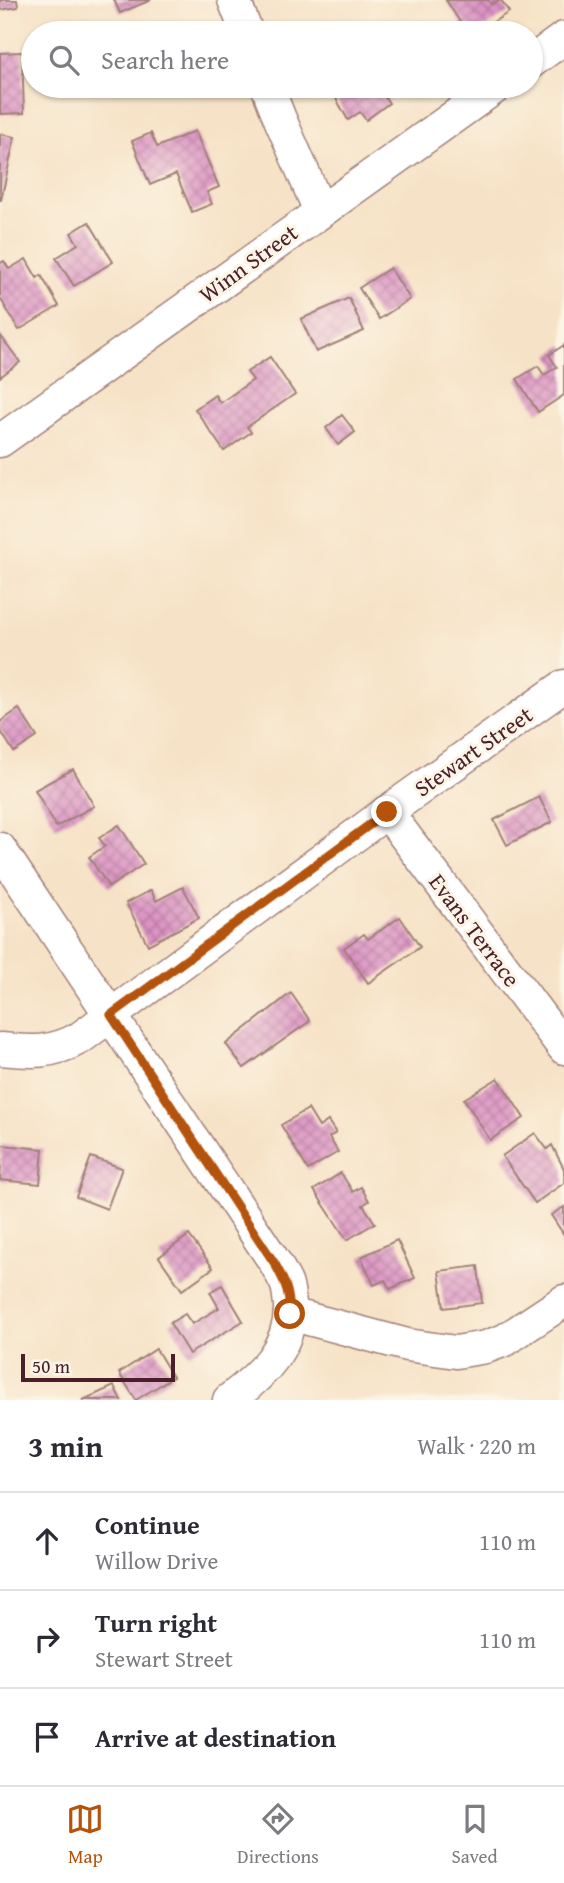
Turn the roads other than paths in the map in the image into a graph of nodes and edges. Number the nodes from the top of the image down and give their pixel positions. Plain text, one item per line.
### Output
1 (234, 0) edge
2 (242, 21) edge
3 (564, 38) edge
4 (543, 53) edge
5 (272, 98) edge
6 (481, 98) edge
7 (320, 211) junction
8 (0, 441) edge
9 (564, 686) edge
10 (387, 812) junction
11 (0, 849) edge
12 (111, 1015) junction
13 (564, 1048) edge
14 (0, 1049) edge
15 (564, 1301) edge
16 (290, 1314) junction
17 (229, 1400) edge

1 - 2 street
3 - 4 street
5 - 7 street
6 - 7 street, Winn Street
7 - 8 street, Winn Street
9 - 10 street, Stewart Street
10 - 12 street, Stewart Street
10 - 13 street, Evans Terrace
11 - 12 street
12 - 14 street, Stewart Street
12 - 16 street
15 - 16 street
16 - 17 street

